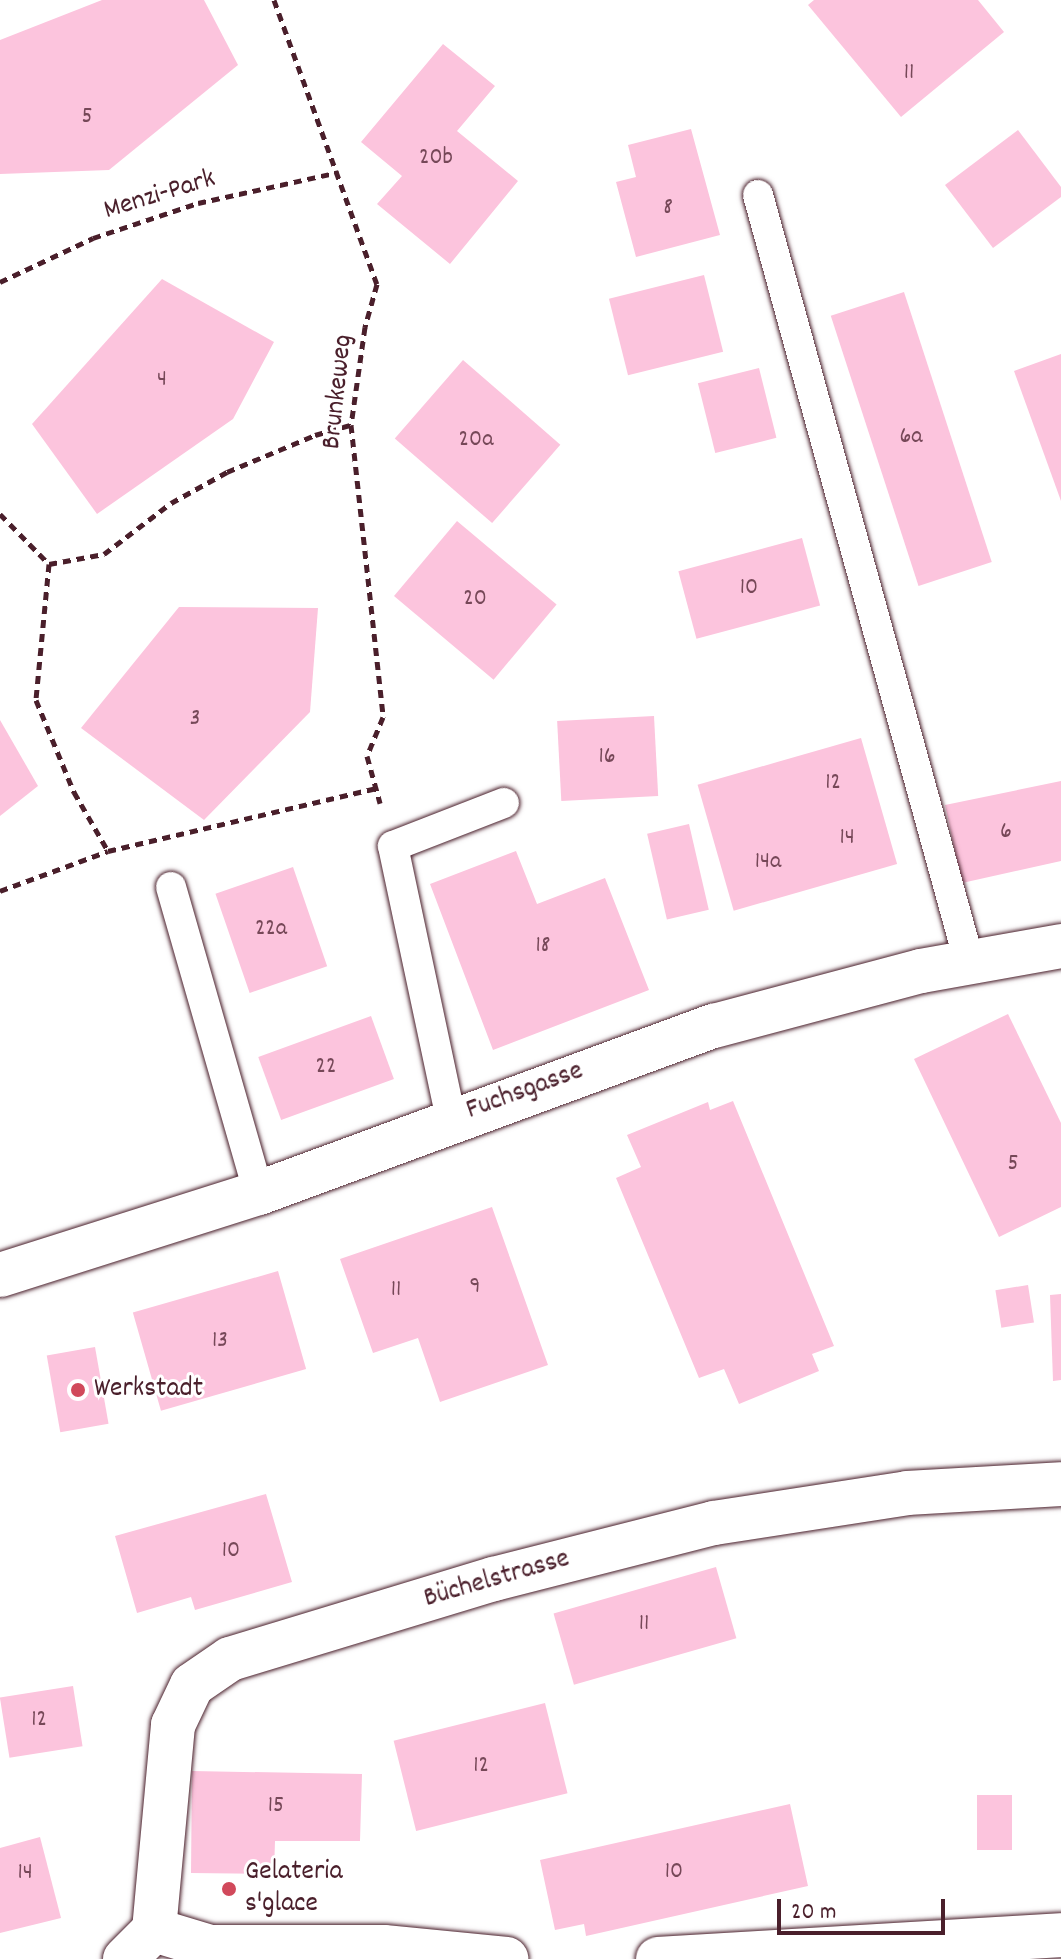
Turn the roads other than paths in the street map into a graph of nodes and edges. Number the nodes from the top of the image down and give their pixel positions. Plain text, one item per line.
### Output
1 (758, 195) dead end
2 (504, 803) dead end
3 (171, 887) dead end
4 (1061, 946) edge
5 (969, 961) junction
6 (451, 1119) junction
7 (259, 1193) junction
8 (0, 1275) edge
9 (1061, 1484) edge
10 (1061, 1935) edge
11 (140, 1944) edge
12 (506, 1959) edge
13 (658, 1959) edge

1 - 5 lane
2 - 6 lane
3 - 7 lane
4 - 5 street, Fuchsgasse
5 - 6 street, Fuchsgasse
6 - 7 street, Fuchsgasse
7 - 8 street, Fuchsgasse
9 - 11 street, Büchelstrasse
10 - 13 street
11 - 12 street

